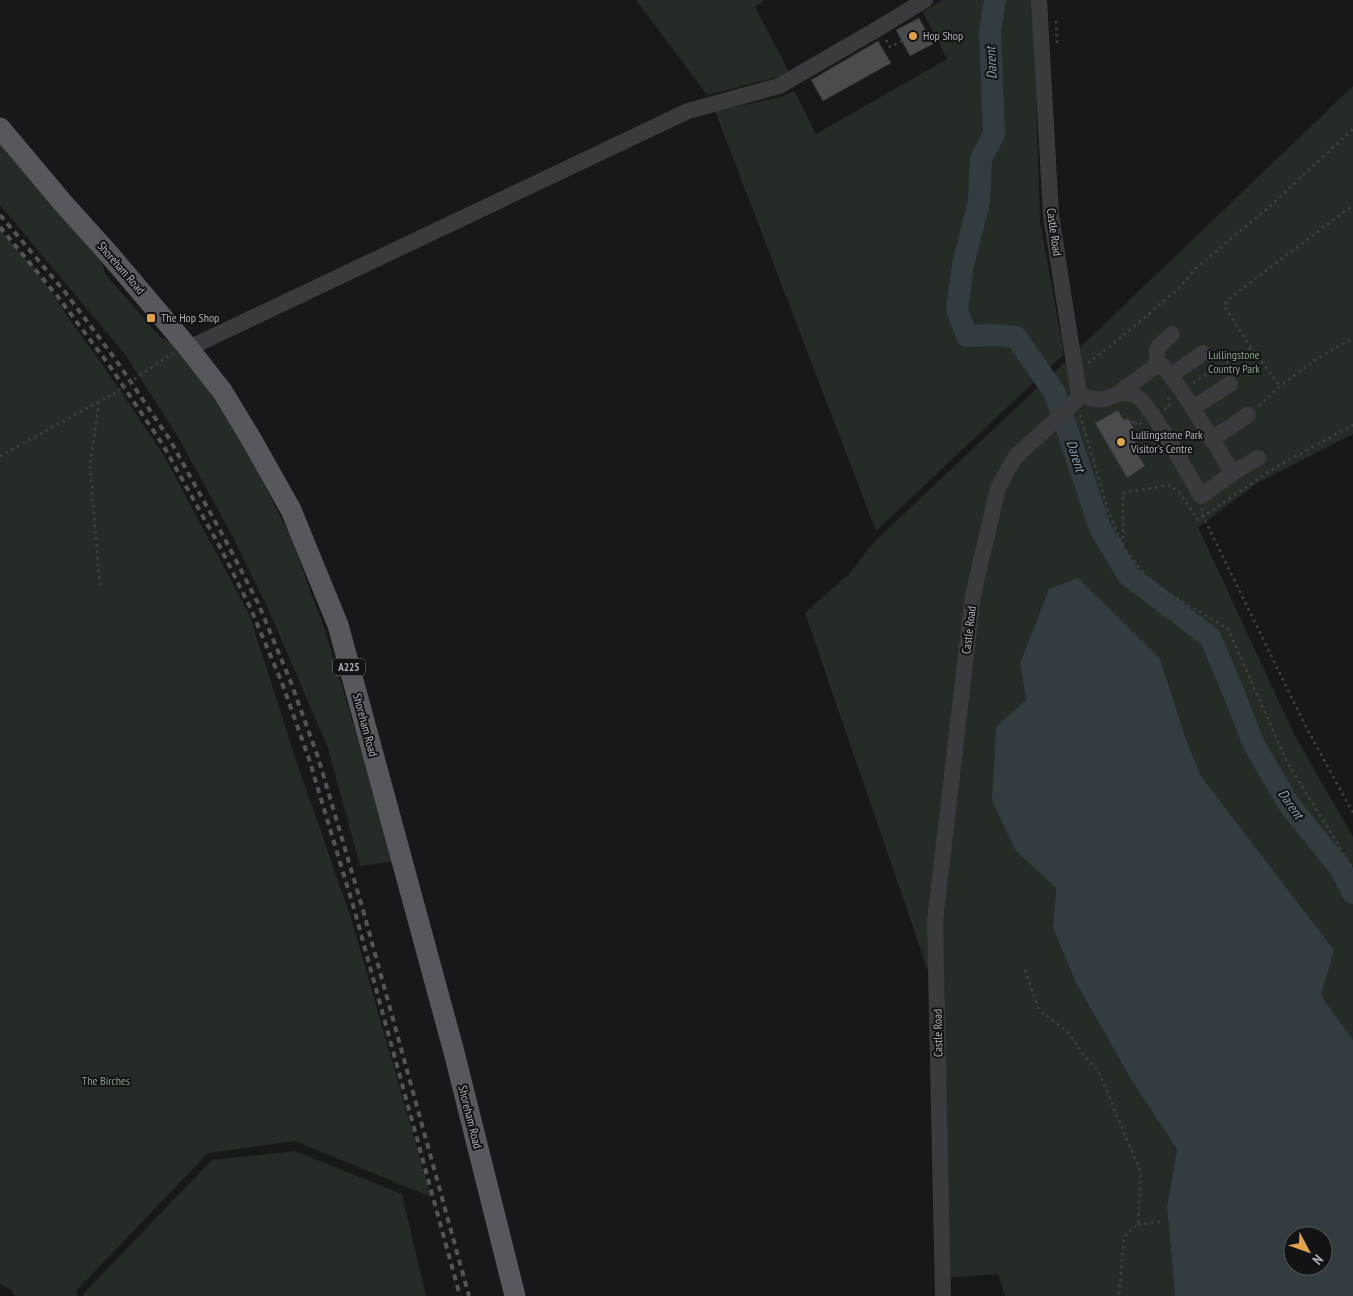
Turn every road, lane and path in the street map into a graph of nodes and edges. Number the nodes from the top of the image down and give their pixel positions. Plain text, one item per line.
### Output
1 (925, 0) edge
2 (1039, 0) edge
3 (1056, 20) dead end
4 (1057, 49) dead end
5 (0, 128) edge
6 (1353, 129) edge
7 (1353, 205) edge
8 (1172, 334) dead end
9 (1353, 338) edge
10 (188, 346) junction
11 (1250, 348) dead end
12 (1203, 354) dead end
13 (1085, 364) dead end
14 (1157, 365) junction
15 (1171, 374) junction
16 (1230, 384) dead end
17 (1120, 392) junction
18 (99, 402) junction
19 (1069, 407) junction
20 (1193, 408) junction
21 (1248, 415) joint
22 (1353, 425) edge
23 (1212, 438) junction
24 (0, 456) edge
25 (1258, 458) dead end
26 (1233, 472) junction
27 (1201, 496) junction
28 (1203, 516) junction
29 (1124, 547) junction
30 (100, 588) dead end
31 (1353, 813) edge
32 (1353, 869) edge
33 (1025, 970) dead end
34 (1160, 1222) dead end
35 (1138, 1224) junction
36 (515, 1296) edge
37 (943, 1296) edge
38 (1119, 1296) edge

1 - 10 street
2 - 19 street, Castle Road
3 - 4 path
5 - 10 main road, Shoreham Road / A225
6 - 13 path
7 - 11 path
8 - 14 street
9 - 21 path
10 - 18 path, bridge
10 - 36 main road, Shoreham Road / A225
12 - 15 street
14 - 15 street
14 - 17 street
15 - 20 street
16 - 20 street
17 - 19 street
17 - 27 street
18 - 24 path
18 - 30 path
19 - 29 path
19 - 37 street, Castle Road
20 - 23 street
21 - 23 street
22 - 28 path
23 - 26 street
25 - 26 street
26 - 27 street
27 - 28 path
28 - 29 path
28 - 31 path
29 - 32 path
33 - 35 path
34 - 35 path
35 - 38 path

